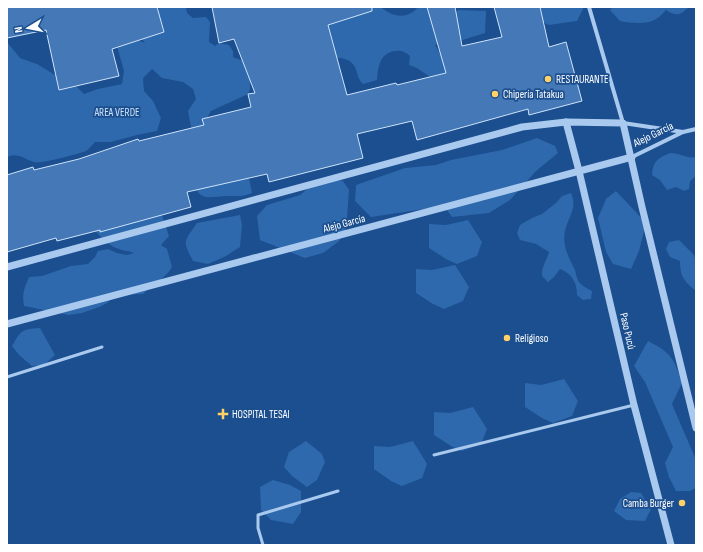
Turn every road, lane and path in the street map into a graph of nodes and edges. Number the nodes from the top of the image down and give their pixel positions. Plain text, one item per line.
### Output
1 (589, 7) edge
2 (566, 122) junction
3 (624, 123) junction
4 (696, 129) edge
5 (683, 132) junction
6 (632, 157) junction
7 (579, 171) junction
8 (7, 267) edge
9 (7, 324) edge
10 (102, 347) dead end
11 (7, 377) edge
12 (634, 405) junction
13 (696, 428) edge
14 (434, 455) dead end
15 (338, 491) dead end
16 (263, 545) edge
17 (671, 545) edge

1 - 3 street
2 - 3 street, Alejo García
2 - 7 street, Paso Pucú
2 - 8 street, Alejo García
3 - 5 street, Alejo García
3 - 6 street
4 - 5 street, Alejo García
5 - 6 street, Alejo García
6 - 7 street, Alejo García
6 - 13 street
7 - 9 street, Alejo García
7 - 12 street, Paso Pucú
10 - 11 lane
12 - 14 lane
12 - 17 street, Paso Pucú
15 - 16 lane

